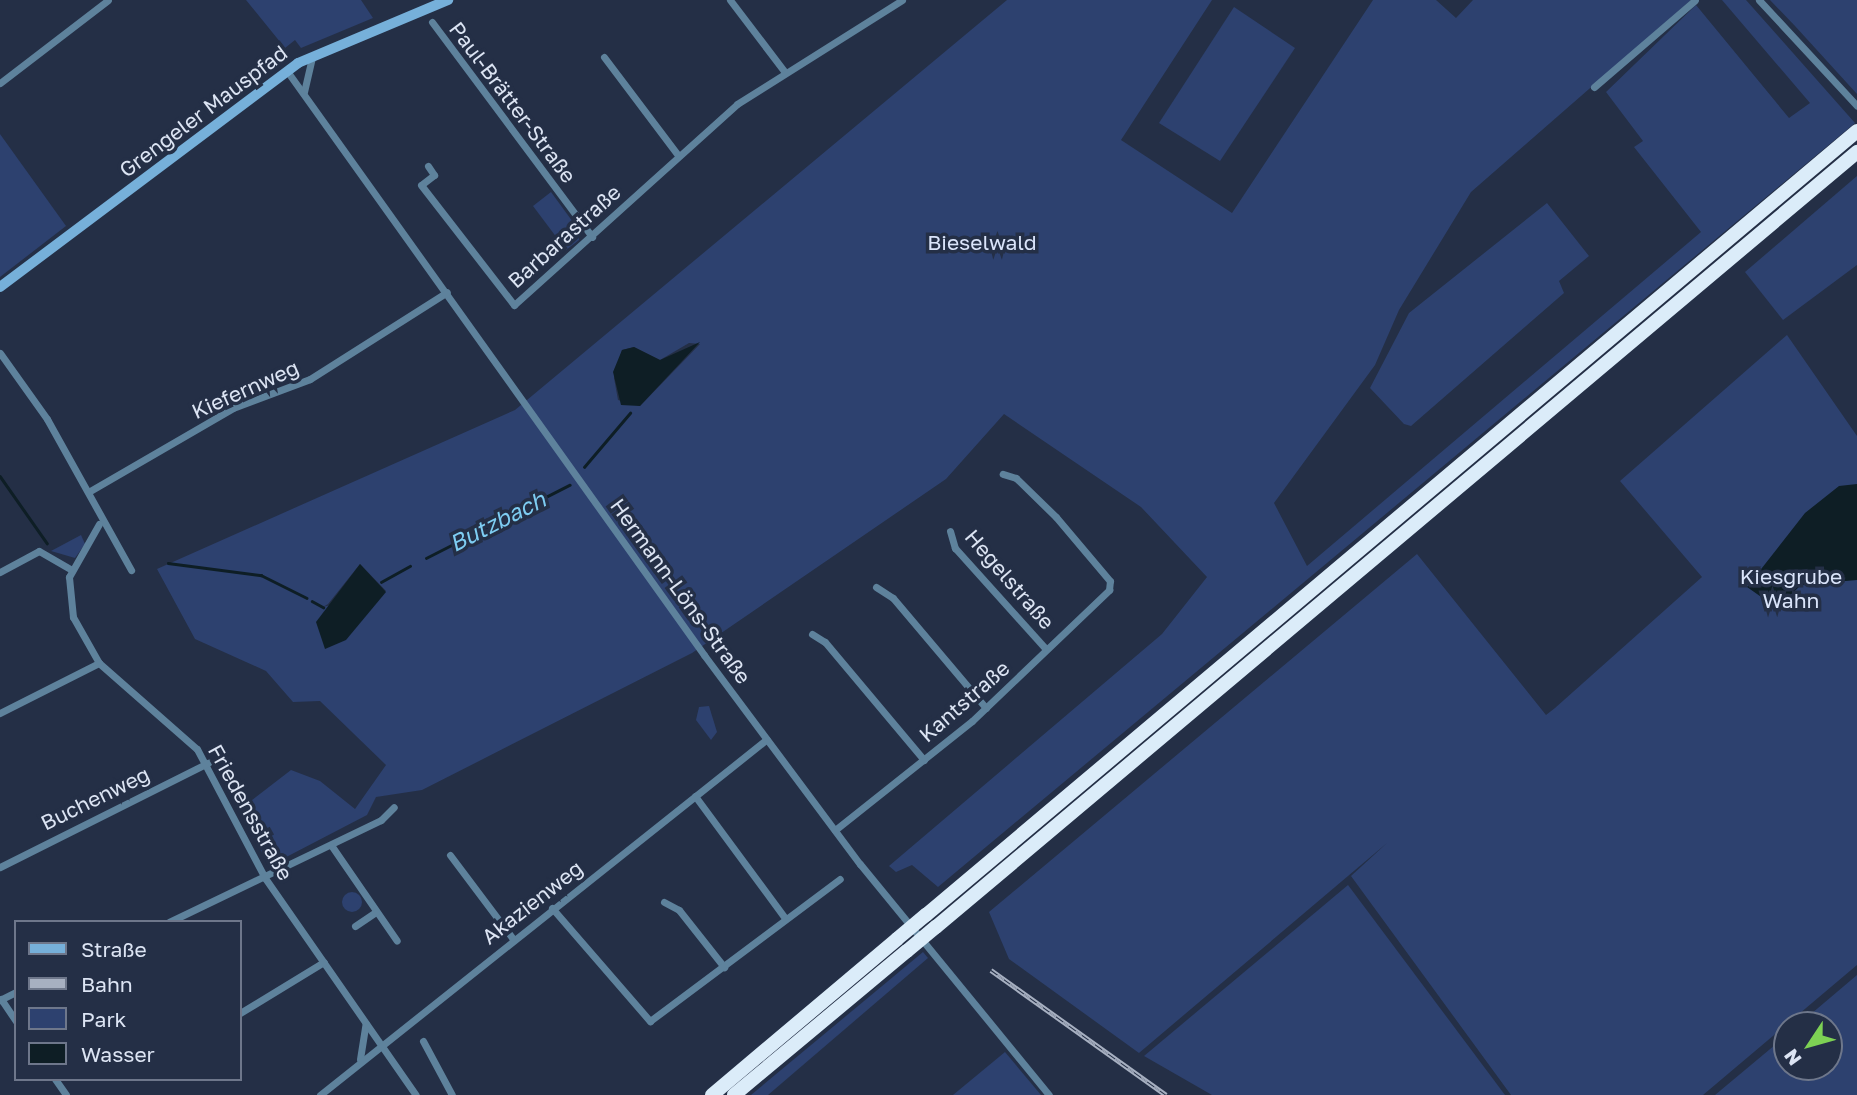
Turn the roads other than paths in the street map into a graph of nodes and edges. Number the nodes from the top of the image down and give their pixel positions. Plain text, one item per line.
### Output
1 (108, 0) edge
2 (448, 0) edge
3 (730, 0) edge
4 (902, 0) edge
5 (1695, 0) edge
6 (1759, 0) edge
7 (432, 22) dead end
8 (313, 54) junction
9 (604, 57) dead end
10 (287, 71) junction
11 (784, 71) junction
12 (0, 83) edge
13 (1594, 87) dead end
14 (304, 93) junction
15 (1857, 106) edge
16 (1856, 131) edge
17 (1857, 152) edge
18 (677, 154) junction
19 (428, 166) dead end
20 (592, 237) junction
21 (0, 287) edge
22 (447, 292) junction
23 (0, 354) edge
24 (1003, 474) dead end
25 (90, 491) junction
26 (99, 524) junction
27 (950, 531) dead end
28 (131, 567) dead end
29 (72, 570) junction
30 (0, 572) edge
31 (876, 587) dead end
32 (812, 634) dead end
33 (1046, 649) junction
34 (99, 663) junction
35 (986, 708) junction
36 (0, 713) edge
37 (767, 739) junction
38 (924, 760) junction
39 (208, 763) junction
40 (695, 796) junction
41 (394, 807) dead end
42 (835, 830) junction
43 (331, 845) junction
44 (450, 855) dead end
45 (0, 867) edge
46 (265, 878) junction
47 (840, 879) dead end
48 (663, 902) dead end
49 (552, 908) junction
50 (376, 912) junction
51 (785, 918) junction
52 (173, 920) edge
53 (355, 926) dead end
54 (513, 939) junction
55 (397, 942) dead end
56 (324, 962) junction
57 (724, 967) junction
58 (0, 1000) edge
59 (242, 1012) edge
60 (14, 1018) edge
61 (366, 1022) junction
62 (423, 1041) dead end
63 (381, 1043) junction
64 (359, 1061) junction
65 (320, 1095) edge
66 (416, 1095) edge
67 (453, 1095) edge
68 (712, 1095) edge
69 (734, 1095) edge
70 (1049, 1095) edge

1 - 12 street
2 - 8 main road, Grengeler Mauspfad
3 - 11 street
4 - 11 street, Barbarastraße
5 - 13 street
6 - 15 street
7 - 20 street, Paul-Brätter-Straße
8 - 10 main road, Grengeler Mauspfad
8 - 14 street
9 - 18 street
10 - 14 street, Hermann-Löns-Straße
10 - 21 main road, Grengeler Mauspfad
11 - 18 street, Barbarastraße
14 - 22 street, Hermann-Löns-Straße
16 - 68 highway, bridge
17 - 69 highway, bridge
18 - 20 street, Barbarastraße
19 - 20 street, Barbarastraße
22 - 25 street, Kiefernweg
22 - 37 street, Hermann-Löns-Straße
23 - 25 street
24 - 33 street, Kantstraße
25 - 26 street
26 - 28 street
26 - 29 street, Friedensstraße
27 - 33 street, Hegelstraße
29 - 30 street
29 - 34 street, Friedensstraße
31 - 35 street
32 - 38 street
33 - 35 street, Kantstraße
34 - 36 street
34 - 39 street, Friedensstraße
35 - 38 street, Kantstraße
37 - 40 street, Akazienweg
37 - 42 street, Hermann-Löns-Straße
38 - 42 street, Kantstraße
39 - 45 street, Buchenweg
39 - 46 street, Friedensstraße
40 - 49 street, Akazienweg
40 - 51 street
41 - 43 street
42 - 70 street, Hermann-Löns-Straße
43 - 46 street
43 - 50 street
44 - 54 street
46 - 52 street
46 - 56 street, Friedensstraße
47 - 51 street
48 - 57 street
49 - 54 street, Akazienweg
49 - 57 street
50 - 53 street
50 - 55 street
51 - 57 street
54 - 63 street, Akazienweg
56 - 59 street
56 - 61 street, Friedensstraße
58 - 60 street
61 - 63 street, Friedensstraße
61 - 64 street
62 - 67 street
63 - 64 street, Akazienweg
63 - 66 street, Friedensstraße
64 - 65 street, Akazienweg

